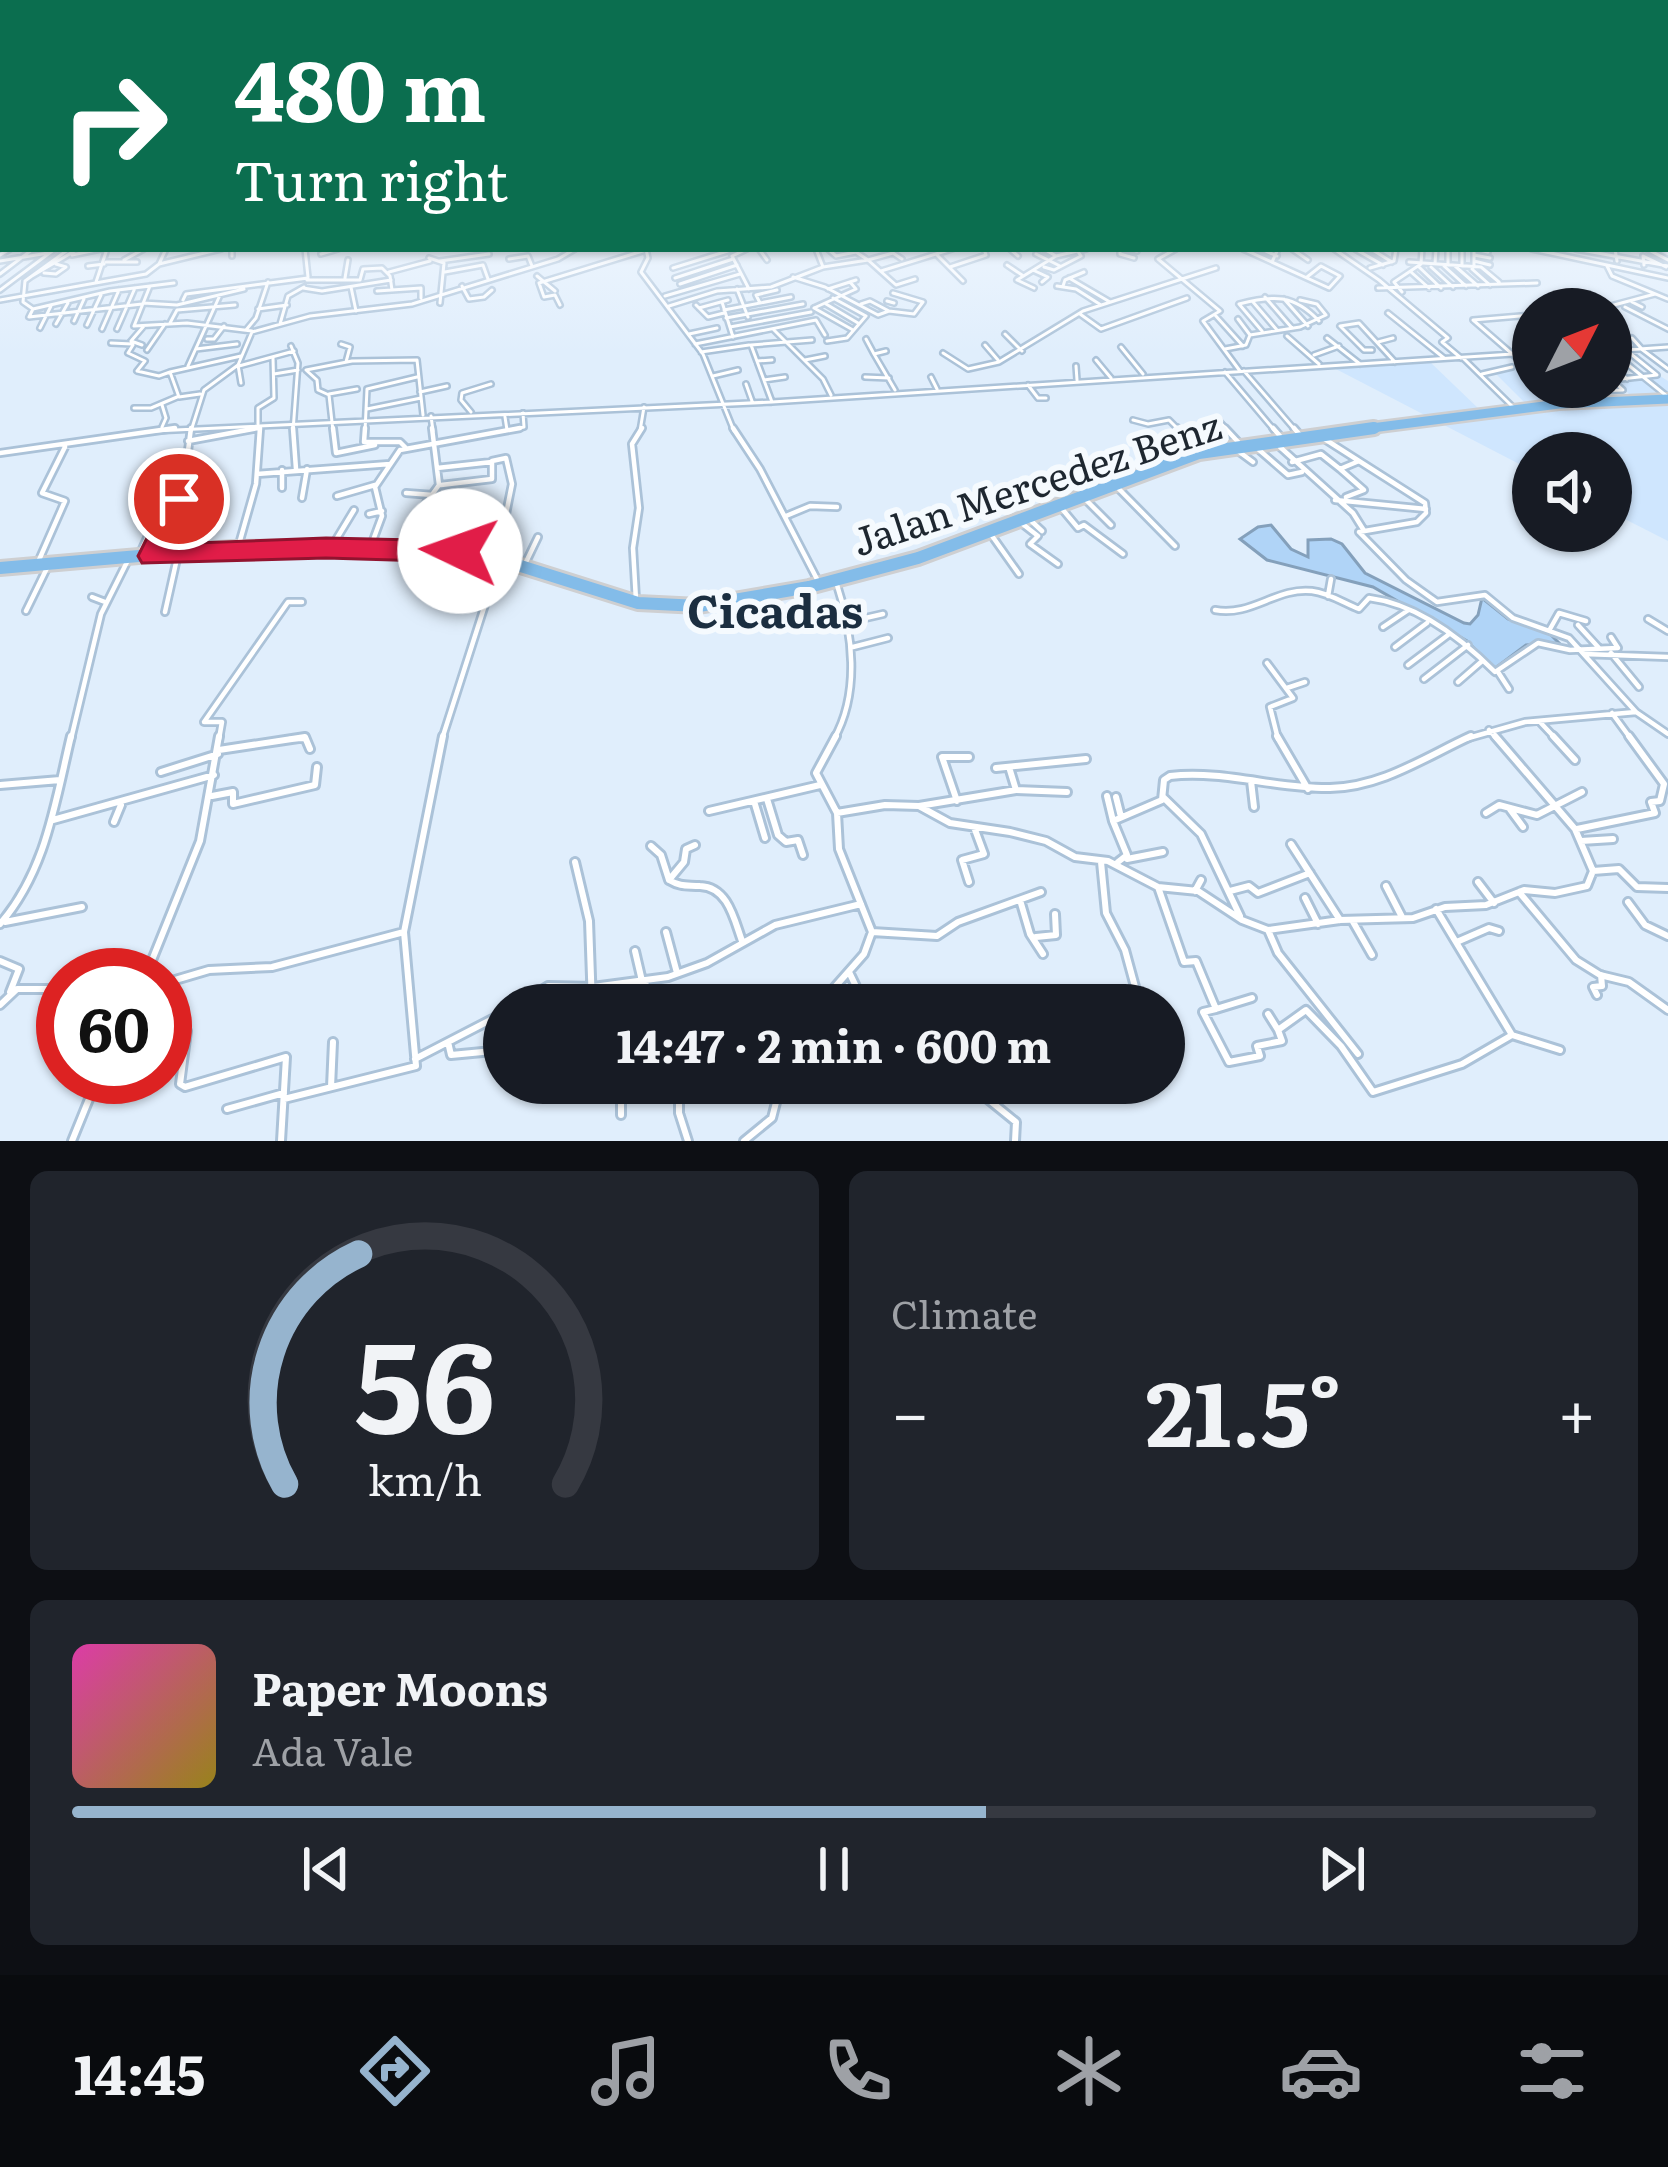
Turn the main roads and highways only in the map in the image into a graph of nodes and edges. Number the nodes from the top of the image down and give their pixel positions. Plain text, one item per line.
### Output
1 (1632, 394) edge
2 (1668, 398) edge
3 (1514, 408) edge
4 (0, 568) edge

1 - 2 main road, Jalan Mercedez Benz
3 - 4 main road, Jalan Mercedez Benz

